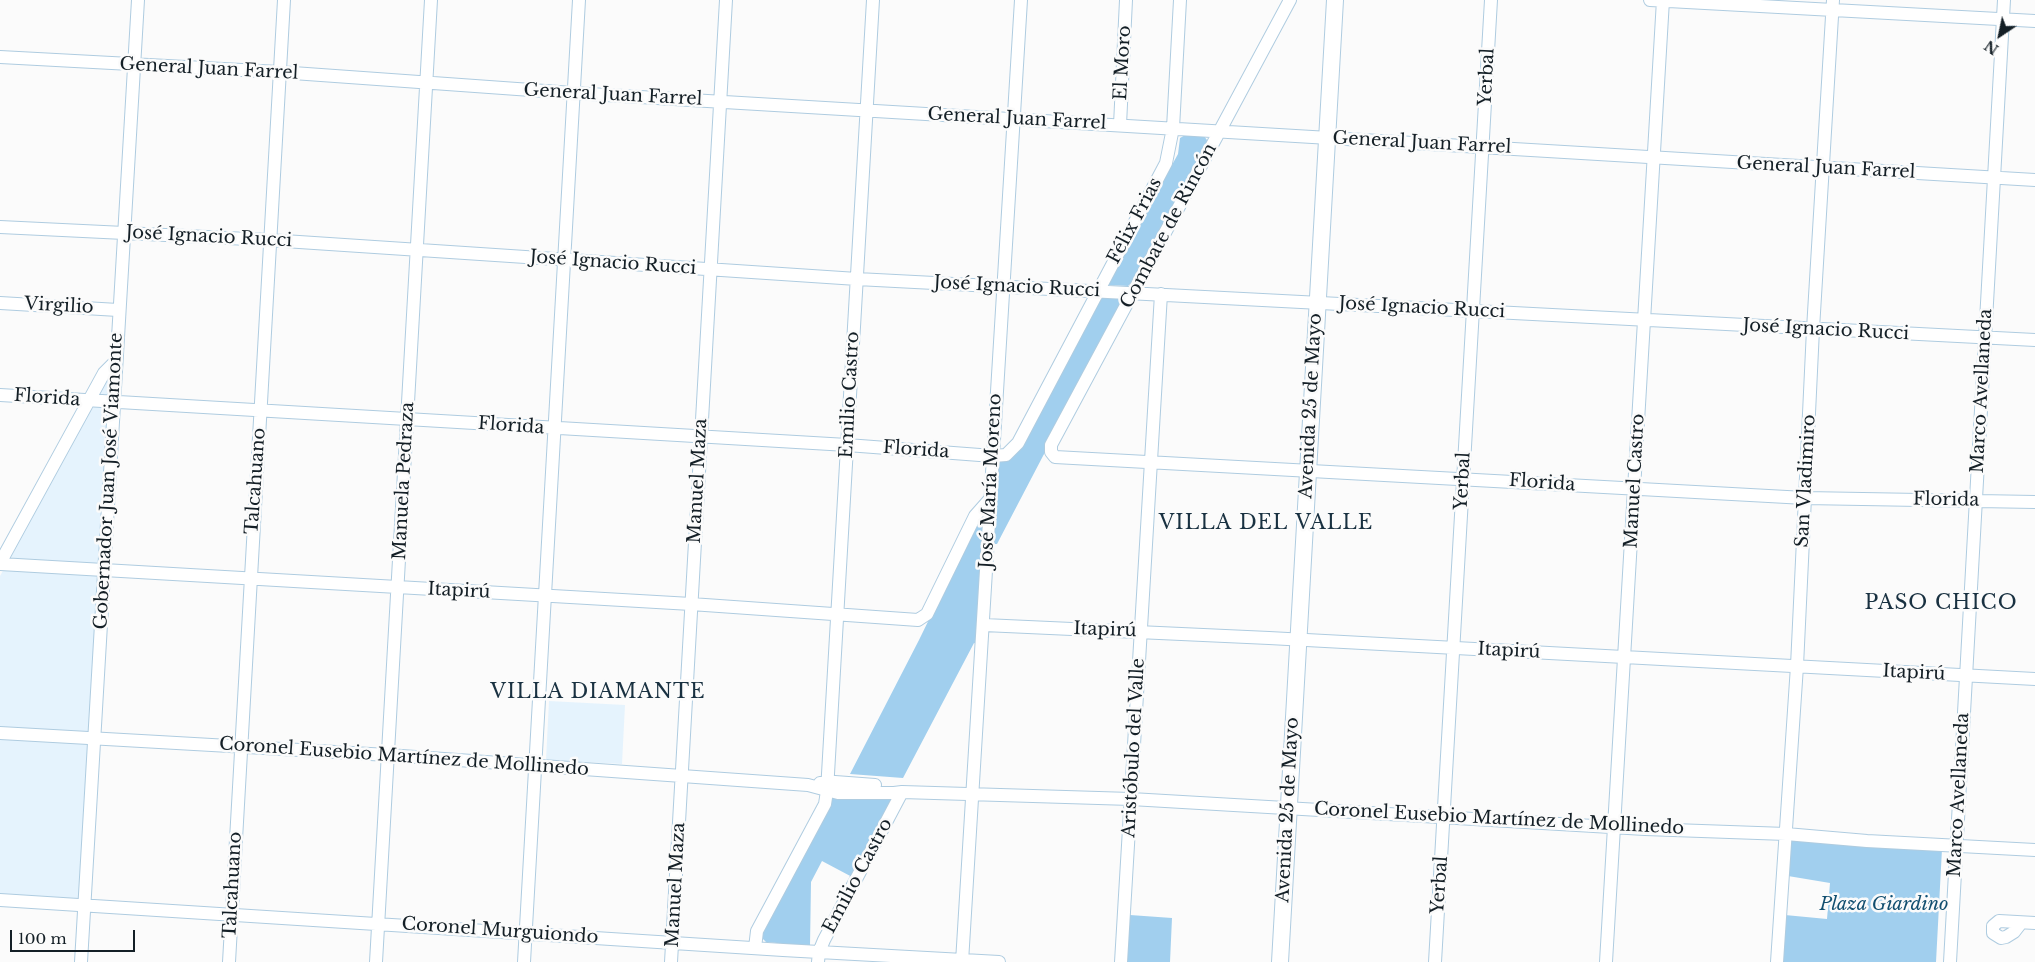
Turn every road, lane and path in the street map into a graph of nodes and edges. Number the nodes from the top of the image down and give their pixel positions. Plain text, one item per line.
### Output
1 (138, 0) edge
2 (284, 0) edge
3 (431, 0) edge
4 (579, 0) edge
5 (726, 0) edge
6 (873, 0) edge
7 (1020, 0) edge
8 (1126, 0) edge
9 (1180, 0) edge
10 (1290, 0) edge
11 (1335, 0) edge
12 (1491, 0) edge
13 (1659, 0) edge
14 (2004, 0) edge
15 (1833, 4) edge
16 (2003, 19) junction
17 (2035, 20) edge
18 (0, 57) edge
19 (133, 64) junction
20 (280, 72) junction
21 (426, 84) junction
22 (574, 93) junction
23 (720, 101) junction
24 (867, 110) junction
25 (1014, 119) junction
26 (1120, 125) junction
27 (1173, 128) junction
28 (1221, 130) junction
29 (1326, 138) junction
30 (1483, 147) junction
31 (1653, 156) junction
32 (1823, 168) junction
33 (1995, 177) junction
34 (2035, 180) edge
35 (0, 228) edge
36 (123, 232) junction
37 (269, 240) junction
38 (417, 250) junction
39 (564, 261) junction
40 (711, 269) junction
41 (857, 279) junction
42 (1003, 286) junction
43 (1097, 291) junction
44 (1133, 293) junction
45 (1161, 294) junction
46 (1316, 302) junction
47 (0, 303) edge
48 (118, 310) junction
49 (1473, 310) junction
50 (1645, 320) junction
51 (1813, 330) junction
52 (1985, 338) junction
53 (2035, 340) edge
54 (116, 361) junction
55 (0, 394) edge
56 (89, 401) junction
57 (114, 402) junction
58 (261, 410) junction
59 (407, 418) junction
60 (555, 429) junction
61 (700, 437) junction
62 (1018, 443) joint
63 (847, 445) junction
64 (1051, 452) joint
65 (992, 456) junction
66 (1150, 461) junction
67 (1307, 470) junction
68 (1464, 478) junction
69 (1634, 489) junction
70 (1805, 498) junction
71 (990, 499) junction
72 (1976, 501) junction
73 (2035, 502) edge
74 (0, 564) edge
75 (103, 570) junction
76 (250, 578) junction
77 (398, 588) junction
78 (544, 596) junction
79 (691, 604) junction
80 (838, 614) junction
81 (984, 625) junction
82 (1141, 631) junction
83 (1298, 640) junction
84 (1454, 648) junction
85 (1625, 658) junction
86 (1797, 666) junction
87 (1966, 676) junction
88 (2035, 679) edge
89 (0, 733) edge
90 (95, 737) junction
91 (240, 747) junction
92 (388, 755) junction
93 (534, 766) junction
94 (682, 776) junction
95 (827, 786) junction
96 (902, 792) junction
97 (972, 795) junction
98 (1131, 799) junction
99 (1288, 807) junction
100 (1444, 816) junction
101 (1614, 826) junction
102 (1786, 834) junction
103 (1956, 845) junction
104 (2035, 850) edge
105 (0, 900) edge
106 (84, 906) junction
107 (232, 915) junction
108 (2020, 923) dead end
109 (2035, 923) edge
110 (379, 924) junction
111 (525, 934) junction
112 (673, 942) junction
113 (755, 948) junction
114 (783, 950) junction
115 (818, 957) edge
116 (962, 961) edge
117 (81, 962) edge
118 (229, 962) edge
119 (376, 962) edge
120 (524, 962) edge
121 (671, 962) edge
122 (776, 962) edge
123 (999, 962) edge
124 (1121, 962) edge
125 (1280, 962) edge
126 (1435, 962) edge
127 (1606, 962) edge
128 (1777, 962) edge
129 (1950, 962) edge

1 - 19 street, Gobernador Juan José Viamonte
2 - 20 street, Talcahuano
3 - 21 street, Manuela Pedraza
4 - 22 street
5 - 23 street, Manuel Maza
6 - 24 street, Emilio Castro
7 - 25 street, José María Moreno
8 - 26 street, El Moro
9 - 27 street
10 - 28 street, Combate de Rincón
11 - 29 main road, Avenida 25 de Mayo
12 - 30 street, Yerbal
13 - 15 street
13 - 31 street, Manuel Castro
14 - 16 street, Marco Avellaneda
15 - 16 street
15 - 32 street, San Vladimiro
16 - 17 street
16 - 33 street, Marco Avellaneda
18 - 19 street, General Juan Farrel
19 - 20 street, General Juan Farrel
19 - 36 street, Gobernador Juan José Viamonte
20 - 21 street, General Juan Farrel
20 - 37 street, Talcahuano
21 - 22 street, General Juan Farrel
21 - 38 street, Manuela Pedraza
22 - 23 street, General Juan Farrel
22 - 39 street
23 - 24 street, General Juan Farrel
23 - 40 street, Manuel Maza
24 - 25 street, General Juan Farrel
24 - 41 street, Emilio Castro
25 - 26 street, General Juan Farrel
25 - 42 street, José María Moreno
26 - 27 street, General Juan Farrel
27 - 28 street, General Juan Farrel
27 - 43 street, Félix Frias
28 - 29 street, General Juan Farrel
28 - 44 street, Combate de Rincón
29 - 30 street, General Juan Farrel
29 - 46 main road, Avenida 25 de Mayo
30 - 31 street, General Juan Farrel
30 - 49 street, Yerbal
31 - 32 street, General Juan Farrel
31 - 50 street, Manuel Castro
32 - 33 street, General Juan Farrel
32 - 51 street, San Vladimiro
33 - 34 street, General Juan Farrel
33 - 52 street, Marco Avellaneda
35 - 36 street, José Ignacio Rucci
36 - 37 street, José Ignacio Rucci
36 - 48 street, Gobernador Juan José Viamonte
37 - 38 street, José Ignacio Rucci
37 - 58 street, Talcahuano
38 - 39 street, José Ignacio Rucci
38 - 59 street, Manuela Pedraza
39 - 40 street, José Ignacio Rucci
39 - 60 street
40 - 41 street, José Ignacio Rucci
40 - 61 street, Manuel Maza
41 - 42 street, José Ignacio Rucci
41 - 63 street, Emilio Castro
42 - 43 street, José Ignacio Rucci
42 - 65 street, José María Moreno
43 - 44 street, José Ignacio Rucci
43 - 62 street, Félix Frias
44 - 45 street, José Ignacio Rucci
44 - 64 street, Combate de Rincón
45 - 46 street, José Ignacio Rucci
45 - 66 street, Aristóbulo del Valle
46 - 49 street, José Ignacio Rucci
46 - 67 main road, Avenida 25 de Mayo
47 - 48 street, Virgilio
48 - 54 street, Gobernador Juan José Viamonte
49 - 50 street, José Ignacio Rucci
49 - 68 street, Yerbal
50 - 51 street, José Ignacio Rucci
50 - 69 street, Manuel Castro
51 - 52 street, José Ignacio Rucci
51 - 70 street, San Vladimiro
52 - 53 street, José Ignacio Rucci
52 - 72 street, Marco Avellaneda
54 - 56 street
54 - 57 street, Gobernador Juan José Viamonte
55 - 56 street, Florida
56 - 57 street, Florida
56 - 74 street
57 - 58 street, Florida
57 - 75 street, Gobernador Juan José Viamonte
58 - 59 street, Florida
58 - 76 street, Talcahuano
59 - 60 street, Florida
59 - 77 street, Manuela Pedraza
60 - 61 street, Florida
60 - 78 street
61 - 63 street, Florida
61 - 79 street, Manuel Maza
62 - 65 street, Florida
63 - 65 street, Florida
63 - 80 street, Emilio Castro
64 - 66 street, Florida
65 - 71 street, José María Moreno
66 - 67 street, Florida
66 - 82 street, Aristóbulo del Valle
67 - 68 street, Florida
67 - 83 main road, Avenida 25 de Mayo
68 - 69 street, Florida
68 - 84 street, Yerbal
69 - 70 street, Florida
69 - 85 street, Manuel Castro
70 - 72 street, Florida
70 - 86 street, San Vladimiro
71 - 80 street, Itapirú
71 - 81 street, José María Moreno
72 - 73 street, Florida
72 - 87 street, Marco Avellaneda
74 - 75 street, Itapirú
75 - 76 street, Itapirú
75 - 90 street, Gobernador Juan José Viamonte
76 - 77 street, Itapirú
76 - 91 street, Talcahuano
77 - 78 street, Itapirú
77 - 92 street, Manuela Pedraza
78 - 79 street, Itapirú
78 - 93 street
79 - 80 street, Itapirú
79 - 94 street, Manuel Maza
80 - 95 street, Emilio Castro
81 - 82 street, Itapirú
81 - 97 street, José María Moreno
82 - 83 street, Itapirú
82 - 98 street, Aristóbulo del Valle
83 - 84 street, Itapirú
83 - 99 main road, Avenida 25 de Mayo
84 - 85 street, Itapirú
84 - 100 street, Yerbal
85 - 86 street, Itapirú
85 - 101 street, Manuel Castro
86 - 87 street, Itapirú
86 - 102 street, San Vladimiro
87 - 88 street, Itapirú
87 - 103 street, Marco Avellaneda
89 - 90 street, Coronel Eusebio Martínez de Mollinedo
90 - 91 street, Coronel Eusebio Martínez de Mollinedo
90 - 106 street, Gobernador Juan José Viamonte
91 - 92 street, Coronel Eusebio Martínez de Mollinedo
91 - 107 street, Talcahuano
92 - 93 street, Coronel Eusebio Martínez de Mollinedo
92 - 110 street, Manuela Pedraza
93 - 94 street, Coronel Eusebio Martínez de Mollinedo
93 - 111 street
94 - 95 street, Coronel Eusebio Martínez de Mollinedo
94 - 112 street, Manuel Maza
95 - 96 street, Coronel Eusebio Martínez de Mollinedo
95 - 113 street, Emilio Castro
96 - 97 street, Coronel Eusebio Martínez de Mollinedo
96 - 115 street, Emilio Castro
97 - 98 street, Coronel Eusebio Martínez de Mollinedo
97 - 116 street, José María Moreno
98 - 99 street, Coronel Eusebio Martínez de Mollinedo
98 - 124 street, Aristóbulo del Valle
99 - 100 street, Coronel Eusebio Martínez de Mollinedo
99 - 125 main road, Avenida 25 de Mayo
100 - 101 street, Coronel Eusebio Martínez de Mollinedo
100 - 126 street, Yerbal
101 - 102 street, Coronel Eusebio Martínez de Mollinedo
101 - 127 street, Manuel Castro
102 - 103 street, Coronel Eusebio Martínez de Mollinedo
102 - 128 street, San Vladimiro
103 - 104 street, Coronel Eusebio Martínez de Mollinedo
103 - 129 street, Marco Avellaneda
105 - 106 street, Coronel Murguiondo
106 - 107 street, Coronel Murguiondo
106 - 117 street, Gobernador Juan José Viamonte
107 - 110 street, Coronel Murguiondo
107 - 118 street, Talcahuano
108 - 109 street
110 - 111 street, Coronel Murguiondo
110 - 119 street, Manuela Pedraza
111 - 112 street, Coronel Murguiondo
111 - 120 street
112 - 113 street, Coronel Murguiondo
112 - 121 street, Manuel Maza
113 - 114 street, Coronel Murguiondo
114 - 115 street, Coronel Murguiondo
114 - 122 street
115 - 116 street, Coronel Murguiondo
116 - 123 street, Coronel Murguiondo

